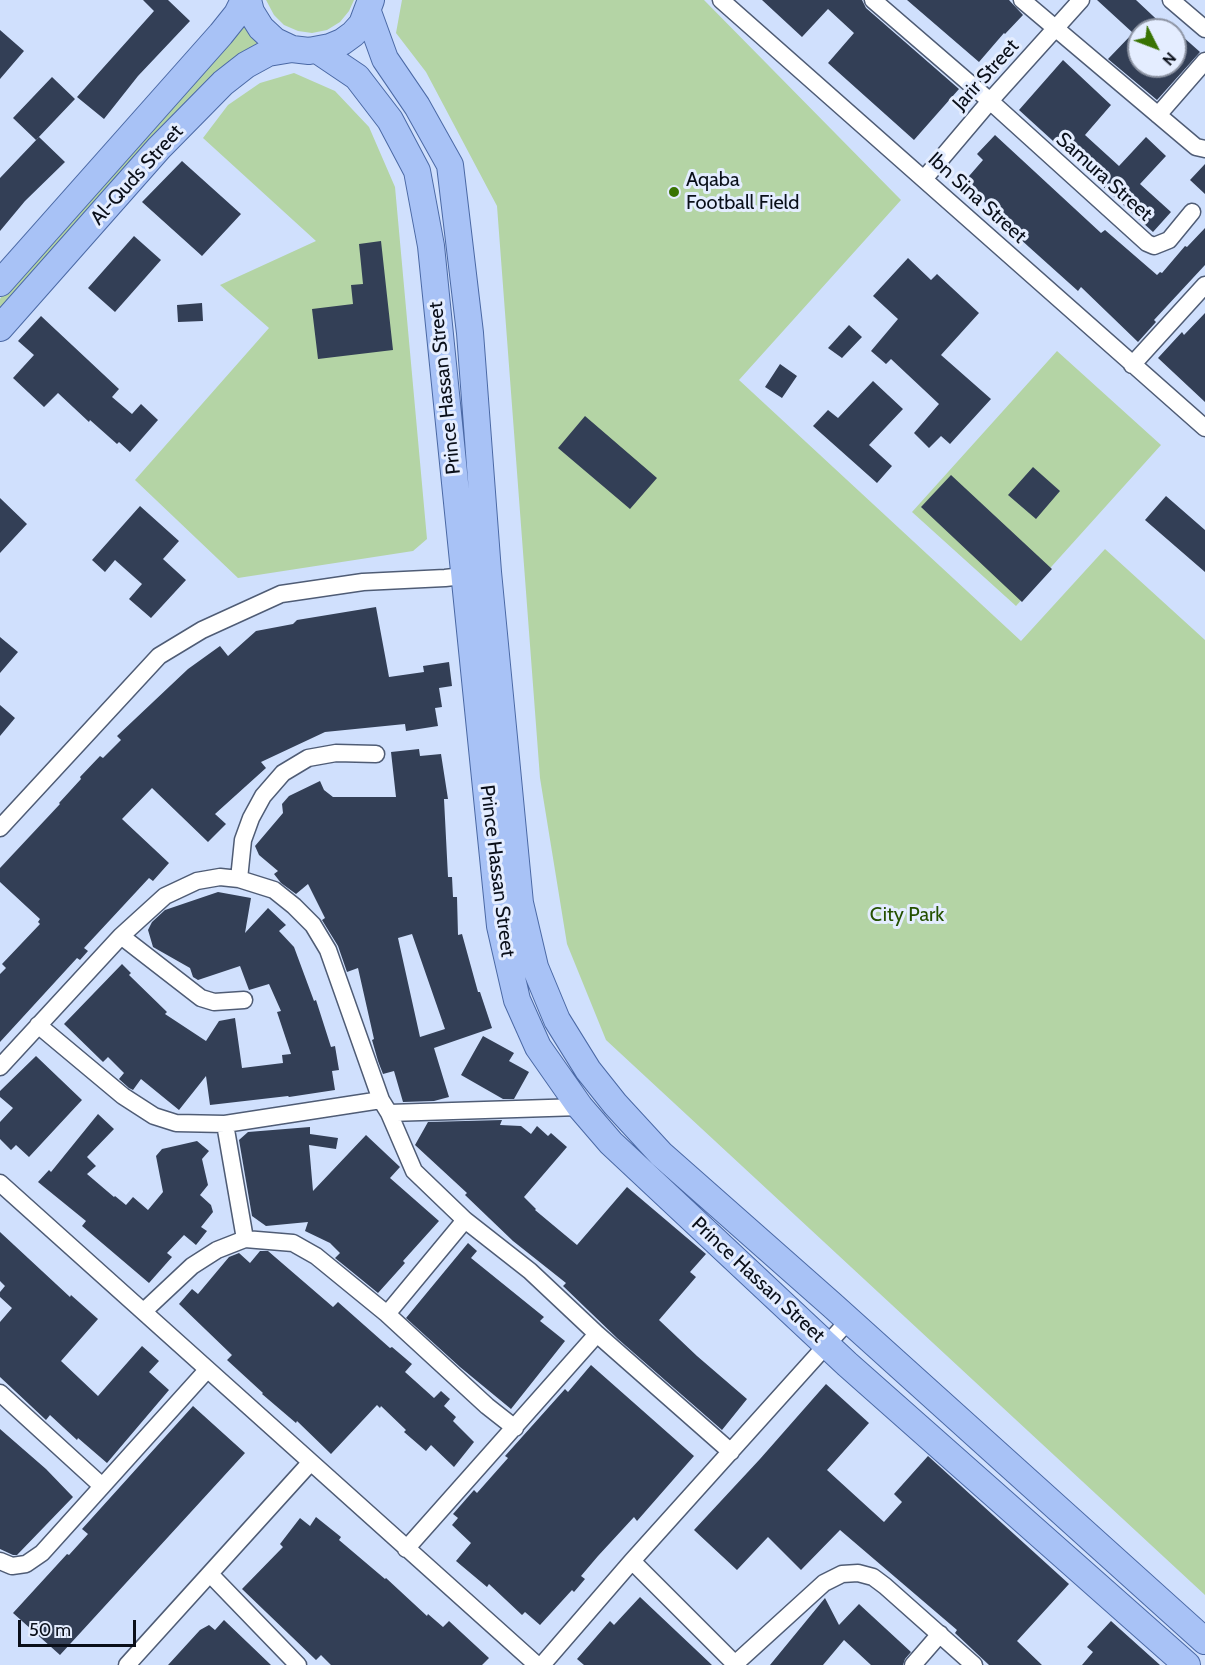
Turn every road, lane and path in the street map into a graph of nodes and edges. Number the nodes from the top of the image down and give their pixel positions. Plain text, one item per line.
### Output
1 (246, 0) edge
2 (721, 0) edge
3 (873, 0) edge
4 (1022, 0) edge
5 (1081, 0) edge
6 (1171, 0) edge
7 (370, 6) edge
8 (1056, 29) junction
9 (1205, 29) edge
10 (305, 50) junction
11 (1205, 62) edge
12 (990, 101) junction
13 (1158, 115) junction
14 (1205, 149) edge
15 (924, 179) junction
16 (1192, 212) dead end
17 (0, 283) edge
18 (1205, 285) edge
19 (0, 328) edge
20 (1132, 365) junction
21 (1205, 429) edge
22 (476, 574) junction
23 (376, 754) dead end
24 (0, 828) edge
25 (239, 879) junction
26 (121, 936) junction
27 (244, 999) dead end
28 (38, 1025) junction
29 (0, 1067) edge
30 (385, 1107) junction
31 (580, 1107) junction
32 (225, 1124) junction
33 (0, 1183) edge
34 (465, 1220) junction
35 (245, 1239) junction
36 (144, 1311) junction
37 (387, 1314) junction
38 (849, 1320) junction
39 (597, 1334) junction
40 (827, 1344) junction
41 (207, 1370) junction
42 (0, 1394) edge
43 (515, 1428) junction
44 (731, 1452) junction
45 (310, 1463) junction
46 (102, 1486) junction
47 (406, 1549) junction
48 (0, 1561) edge
49 (632, 1561) junction
50 (210, 1574) junction
51 (940, 1634) junction
52 (1205, 1641) edge
53 (127, 1665) edge
54 (298, 1665) edge
55 (537, 1665) edge
56 (542, 1665) edge
57 (736, 1665) edge
58 (913, 1665) edge
59 (974, 1665) edge
60 (1187, 1665) edge

1 - 10 main road, Prince Hassan Street
1 - 17 main road, Al-Quds Street
2 - 15 street, Ibn Sina Street
3 - 12 street, Samura Street
4 - 8 street
5 - 8 street, Jarir Street
6 - 9 street
7 - 10 main road, Al-Quds Street
7 - 22 main road, Prince Hassan Street
8 - 12 street, Jarir Street
8 - 13 street
10 - 19 main road, Al-Quds Street
10 - 22 main road, Prince Hassan Street
11 - 13 street
12 - 15 street, Jarir Street
12 - 16 street, Samura Street
13 - 14 street
15 - 20 street, Ibn Sina Street
18 - 20 street
20 - 21 street, Ibn Sina Street
22 - 24 street
22 - 31 main road, Prince Hassan Street
22 - 38 main road, Prince Hassan Street
23 - 25 street
25 - 26 street
25 - 30 street
26 - 27 street
26 - 28 street
28 - 29 street
28 - 32 street
30 - 31 street
30 - 32 street
30 - 34 street
31 - 40 main road, Prince Hassan Street
32 - 35 street
33 - 36 street
34 - 37 street
34 - 39 street
35 - 36 street
35 - 37 street
36 - 41 street
37 - 43 street
38 - 40 street
38 - 52 main road, Prince Hassan Street
39 - 43 street
39 - 44 street
40 - 44 street
40 - 60 main road, Prince Hassan Street
41 - 45 street
41 - 46 street
42 - 46 street
43 - 47 street
44 - 49 street
45 - 47 street
45 - 50 street
46 - 48 street
47 - 55 street
49 - 56 street
49 - 57 street
50 - 53 street
50 - 54 street
51 - 57 street
51 - 58 street
51 - 59 street

